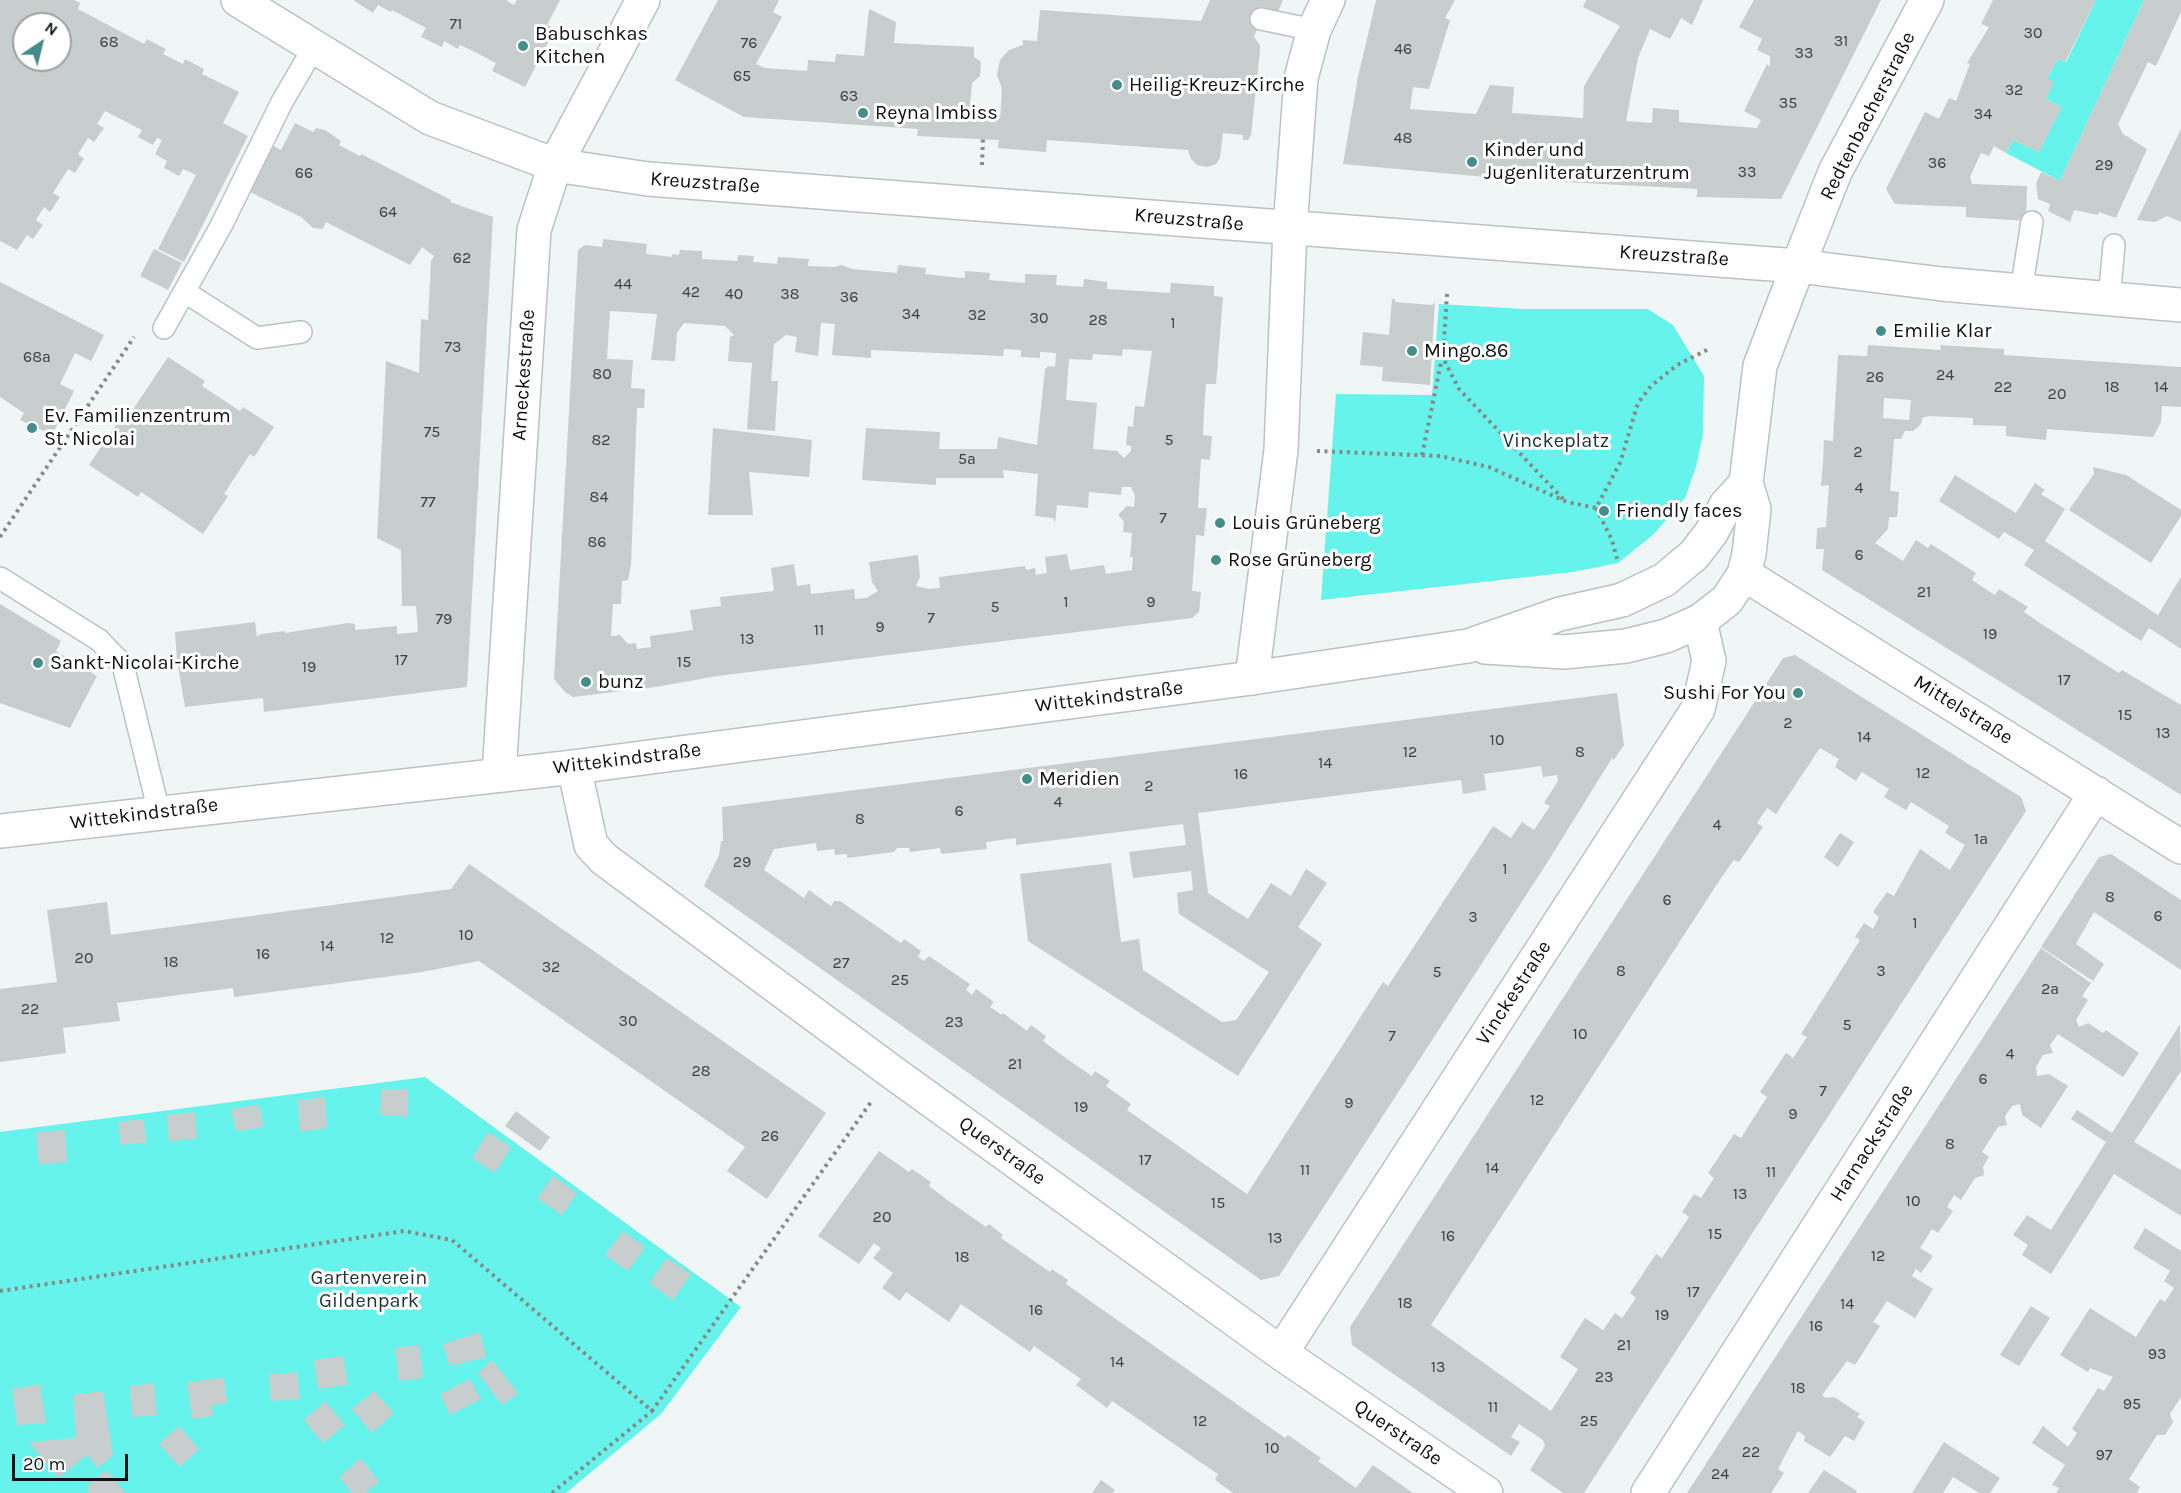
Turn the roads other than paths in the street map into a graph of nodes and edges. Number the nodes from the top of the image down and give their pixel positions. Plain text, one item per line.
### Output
1 (238, 0) edge
2 (643, 0) edge
3 (1328, 0) edge
4 (1928, 0) edge
5 (1261, 19) dead end
6 (1314, 30) junction
7 (314, 47) junction
8 (555, 165) junction
9 (2032, 222) dead end
10 (1290, 228) junction
11 (2114, 245) dead end
12 (1798, 266) junction
13 (2021, 291) junction
14 (185, 292) junction
15 (2109, 299) junction
16 (2181, 304) edge
17 (164, 328) road end
18 (301, 332) dead end
19 (1746, 483) junction
20 (1744, 574) junction
21 (0, 578) edge
22 (1700, 621) junction
23 (1468, 646) junction
24 (1252, 678) junction
25 (574, 766) junction
26 (499, 774) junction
27 (2096, 793) junction
28 (159, 812) junction
29 (0, 831) edge
30 (2181, 847) edge
31 (1281, 1353) junction
32 (1486, 1493) edge
33 (1648, 1493) edge

1 - 7 street, Kreuzstraße
2 - 8 street, Arneckestraße
3 - 6 street
4 - 12 street, Redtenbacherstraße
5 - 6 lane
6 - 10 street
7 - 8 street, Kreuzstraße
7 - 14 lane
8 - 10 street, Kreuzstraße
8 - 26 street, Arneckestraße
9 - 13 lane
10 - 12 street, Kreuzstraße
10 - 24 street
11 - 15 lane
12 - 13 street, Kreuzstraße
12 - 19 street
13 - 15 street, Kreuzstraße
14 - 17 lane
14 - 18 lane
15 - 16 street, Kreuzstraße
19 - 20 street
19 - 23 street
20 - 22 street
20 - 27 street, Mittelstraße
21 - 28 lane
22 - 23 street
22 - 31 street, Vinckestraße
23 - 24 street
24 - 25 street, Wittekindstraße
25 - 26 street, Wittekindstraße
25 - 31 street, Querstraße
26 - 28 street, Wittekindstraße
27 - 30 street, Mittelstraße
27 - 33 street, Harnackstraße
28 - 29 street, Wittekindstraße
31 - 32 street, Querstraße

